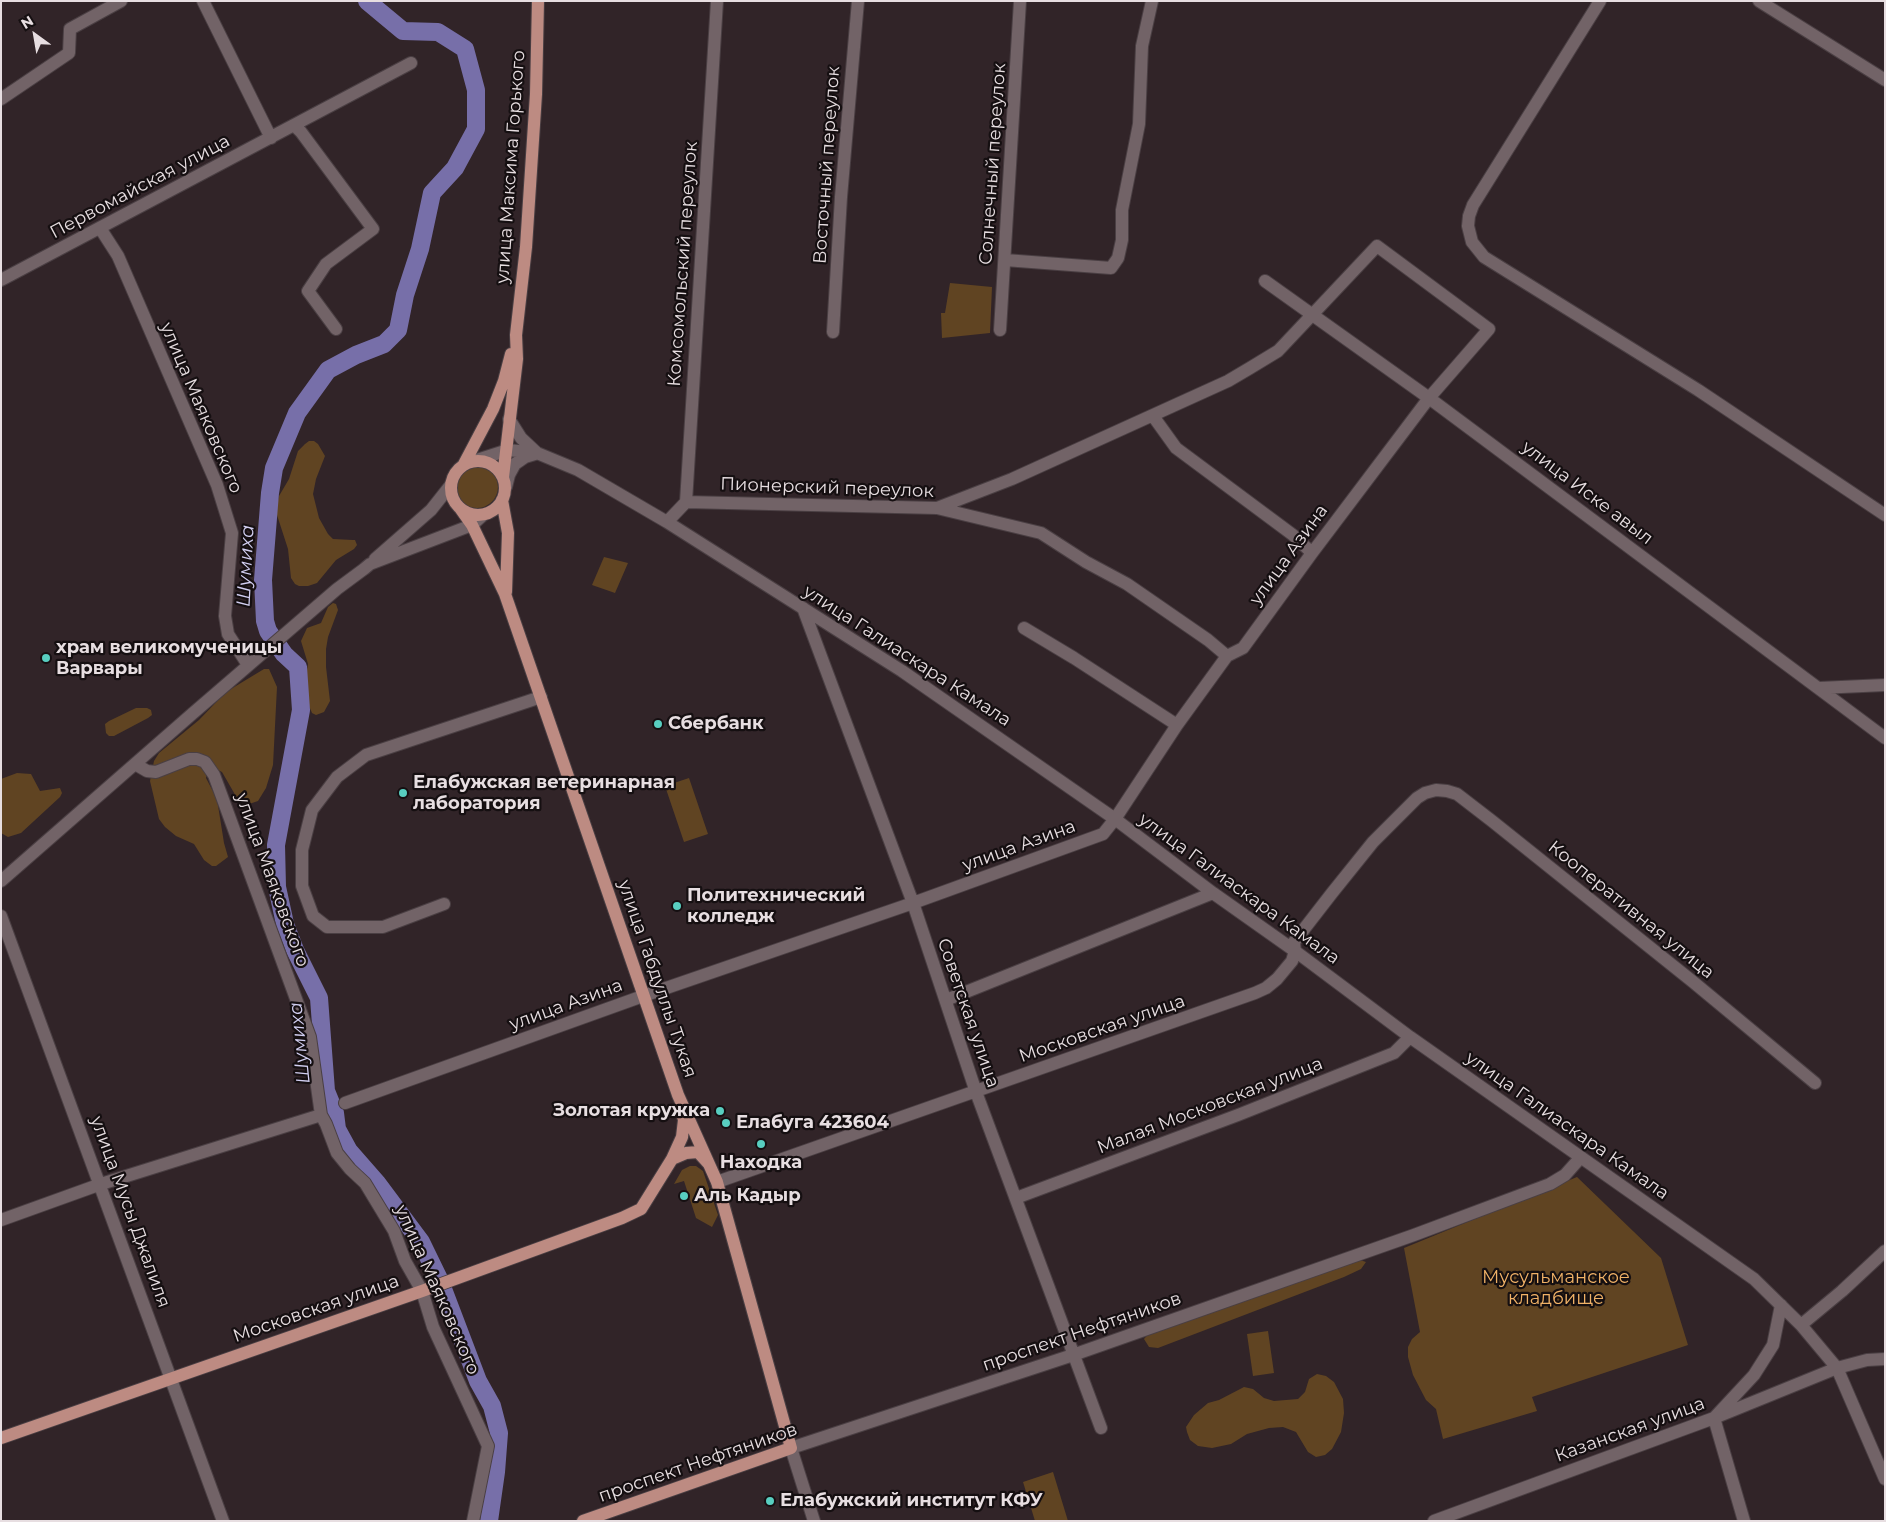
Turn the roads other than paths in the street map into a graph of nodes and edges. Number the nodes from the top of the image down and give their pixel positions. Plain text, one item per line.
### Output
1 (121, 1) edge
2 (203, 1) edge
3 (538, 1) edge
4 (717, 1) edge
5 (858, 1) edge
6 (1020, 1) edge
7 (1152, 1) edge
8 (1600, 1) edge
9 (1758, 1) edge
10 (411, 63) dead end
11 (1885, 80) edge
12 (1, 99) edge
13 (295, 126) junction
14 (271, 138) junction
15 (100, 228) junction
16 (1005, 260) junction
17 (1, 280) edge
18 (1265, 281) dead end
19 (1313, 315) junction
20 (336, 329) dead end
21 (1000, 330) dead end
22 (833, 332) dead end
23 (516, 335) junction
24 (1429, 398) junction
25 (1153, 416) junction
26 (509, 419) junction
27 (508, 450) junction
28 (537, 454) junction
29 (477, 460) junction
30 (464, 464) junction
31 (505, 482) junction
32 (450, 486) junction
33 (502, 500) junction
34 (686, 502) junction
35 (460, 508) junction
36 (937, 508) junction
37 (483, 515) junction
38 (1885, 515) edge
39 (667, 522) junction
40 (472, 525) junction
41 (1312, 553) junction
42 (370, 564) junction
43 (506, 594) junction
44 (803, 608) junction
45 (1024, 628) dead end
46 (1227, 656) junction
47 (248, 665) junction
48 (1885, 685) edge
49 (1818, 688) junction
50 (541, 697) junction
51 (1177, 725) junction
52 (1885, 738) edge
53 (135, 764) junction
54 (1417, 798) joint
55 (1115, 819) junction
56 (1, 881) edge
57 (1213, 893) junction
58 (913, 903) junction
59 (444, 904) dead end
60 (1, 916) edge
61 (1294, 951) junction
62 (644, 996) junction
63 (946, 1000) junction
64 (1410, 1037) junction
65 (1815, 1083) dead end
66 (976, 1092) junction
67 (678, 1095) junction
68 (345, 1102) dead end
69 (321, 1115) junction
70 (1581, 1157) junction
71 (672, 1158) junction
72 (710, 1164) junction
73 (717, 1182) junction
74 (101, 1184) junction
75 (1016, 1198) junction
76 (1, 1220) edge
77 (1885, 1251) edge
78 (422, 1291) junction
79 (1781, 1305) junction
80 (1802, 1325) junction
81 (1073, 1355) junction
82 (1885, 1359) edge
83 (1837, 1368) junction
84 (172, 1378) junction
85 (1714, 1418) junction
86 (1101, 1428) dead end
87 (1, 1438) edge
88 (791, 1448) junction
89 (1885, 1479) edge
90 (1440, 1520) edge
91 (223, 1521) edge
92 (473, 1521) edge
93 (583, 1521) edge
94 (814, 1521) edge
95 (1744, 1521) edge

1 - 12 street
2 - 14 street
3 - 23 main road, улица Максима Горького
4 - 34 street, Комсомольский переулок
5 - 22 street, Восточный переулок
6 - 16 street, Солнечный переулок
7 - 16 street
8 - 38 street
9 - 11 street
10 - 13 street, Первомайская улица
13 - 14 street, Первомайская улица
13 - 20 street
14 - 15 street, Первомайская улица
15 - 17 street, Первомайская улица
15 - 47 street, улица Маяковского
16 - 21 street, Солнечный переулок
18 - 19 street, улица Иске авыл
19 - 24 street, улица Иске авыл
19 - 24 street, улица Азина
19 - 25 street
23 - 26 main road, улица Максима Горького
23 - 30 main road, улица Максима Горького
24 - 41 street, улица Азина
24 - 49 street, улица Иске авыл
25 - 36 street
25 - 41 street
26 - 27 main road, улица Максима Горького
26 - 28 street
27 - 28 street, улица Галиаскара Камала
27 - 29 street, улица Галиаскара Камала
27 - 31 main road, улица Максима Горького
28 - 31 street
28 - 39 street, улица Галиаскара Камала
29 - 30 main road
29 - 31 main road
30 - 32 main road, улица Максима Горького
31 - 33 main road, улица Максима Горького
32 - 35 main road
32 - 42 street
33 - 37 main road
33 - 43 main road, улица Габдуллы Тукая
34 - 36 street, Пионерский переулок
34 - 39 street
35 - 37 main road
35 - 40 main road, улица Габдуллы Тукая
36 - 46 street, Пионерский переулок
37 - 40 street
39 - 44 street, улица Галиаскара Камала
40 - 42 street
40 - 43 main road, улица Габдуллы Тукая
41 - 46 street, улица Азина
42 - 47 street
43 - 50 main road, улица Габдуллы Тукая
44 - 55 street, улица Галиаскара Камала
44 - 58 street, Советская улица
45 - 51 street
46 - 51 street, улица Азина
47 - 53 street
48 - 49 street
49 - 52 street, улица Иске авыл
50 - 59 street
50 - 62 main road, улица Габдуллы Тукая
51 - 55 street, улица Азина
53 - 56 street
53 - 69 street, улица Маяковского
54 - 61 street, Московская улица
54 - 65 street, Кооперативная улица
55 - 57 street, улица Галиаскара Камала
55 - 58 street, улица Азина
57 - 61 street, улица Галиаскара Камала
57 - 63 street
58 - 62 street, улица Азина
58 - 63 street, Советская улица
60 - 74 street, улица Мусы Джалиля
61 - 64 street, улица Галиаскара Камала
61 - 66 street, Московская улица
62 - 67 main road, улица Габдуллы Тукая
62 - 68 street, улица Азина
63 - 66 street, Советская улица
64 - 70 street, улица Галиаскара Камала
64 - 75 street, Малая Московская улица
66 - 73 street, Московская улица
66 - 75 street, Советская улица
67 - 71 main road
67 - 72 main road, улица Габдуллы Тукая
69 - 74 street
69 - 78 street, улица Маяковского
70 - 79 street, улица Галиаскара Камала
70 - 81 street, проспект Нефтяников
71 - 72 main road
71 - 78 main road, Московская улица
72 - 73 main road, улица Габдуллы Тукая
73 - 88 main road, улица Габдуллы Тукая
74 - 76 street
74 - 84 street, улица Мусы Джалиля
75 - 81 street, Советская улица
77 - 80 street
78 - 84 main road, Московская улица
78 - 92 street, улица Маяковского
79 - 80 street, улица Галиаскара Камала
79 - 85 street
80 - 83 street, улица Галиаскара Камала
81 - 86 street, Советская улица
81 - 88 street, проспект Нефтяников
82 - 83 street, Казанская улица
83 - 85 street, Казанская улица
83 - 89 street, улица Галиаскара Камала
84 - 87 main road, Московская улица
84 - 91 street, улица Мусы Джалиля
85 - 90 street, Казанская улица
85 - 95 street
88 - 93 main road, проспект Нефтяников
88 - 94 street, улица Габдуллы Тукая

